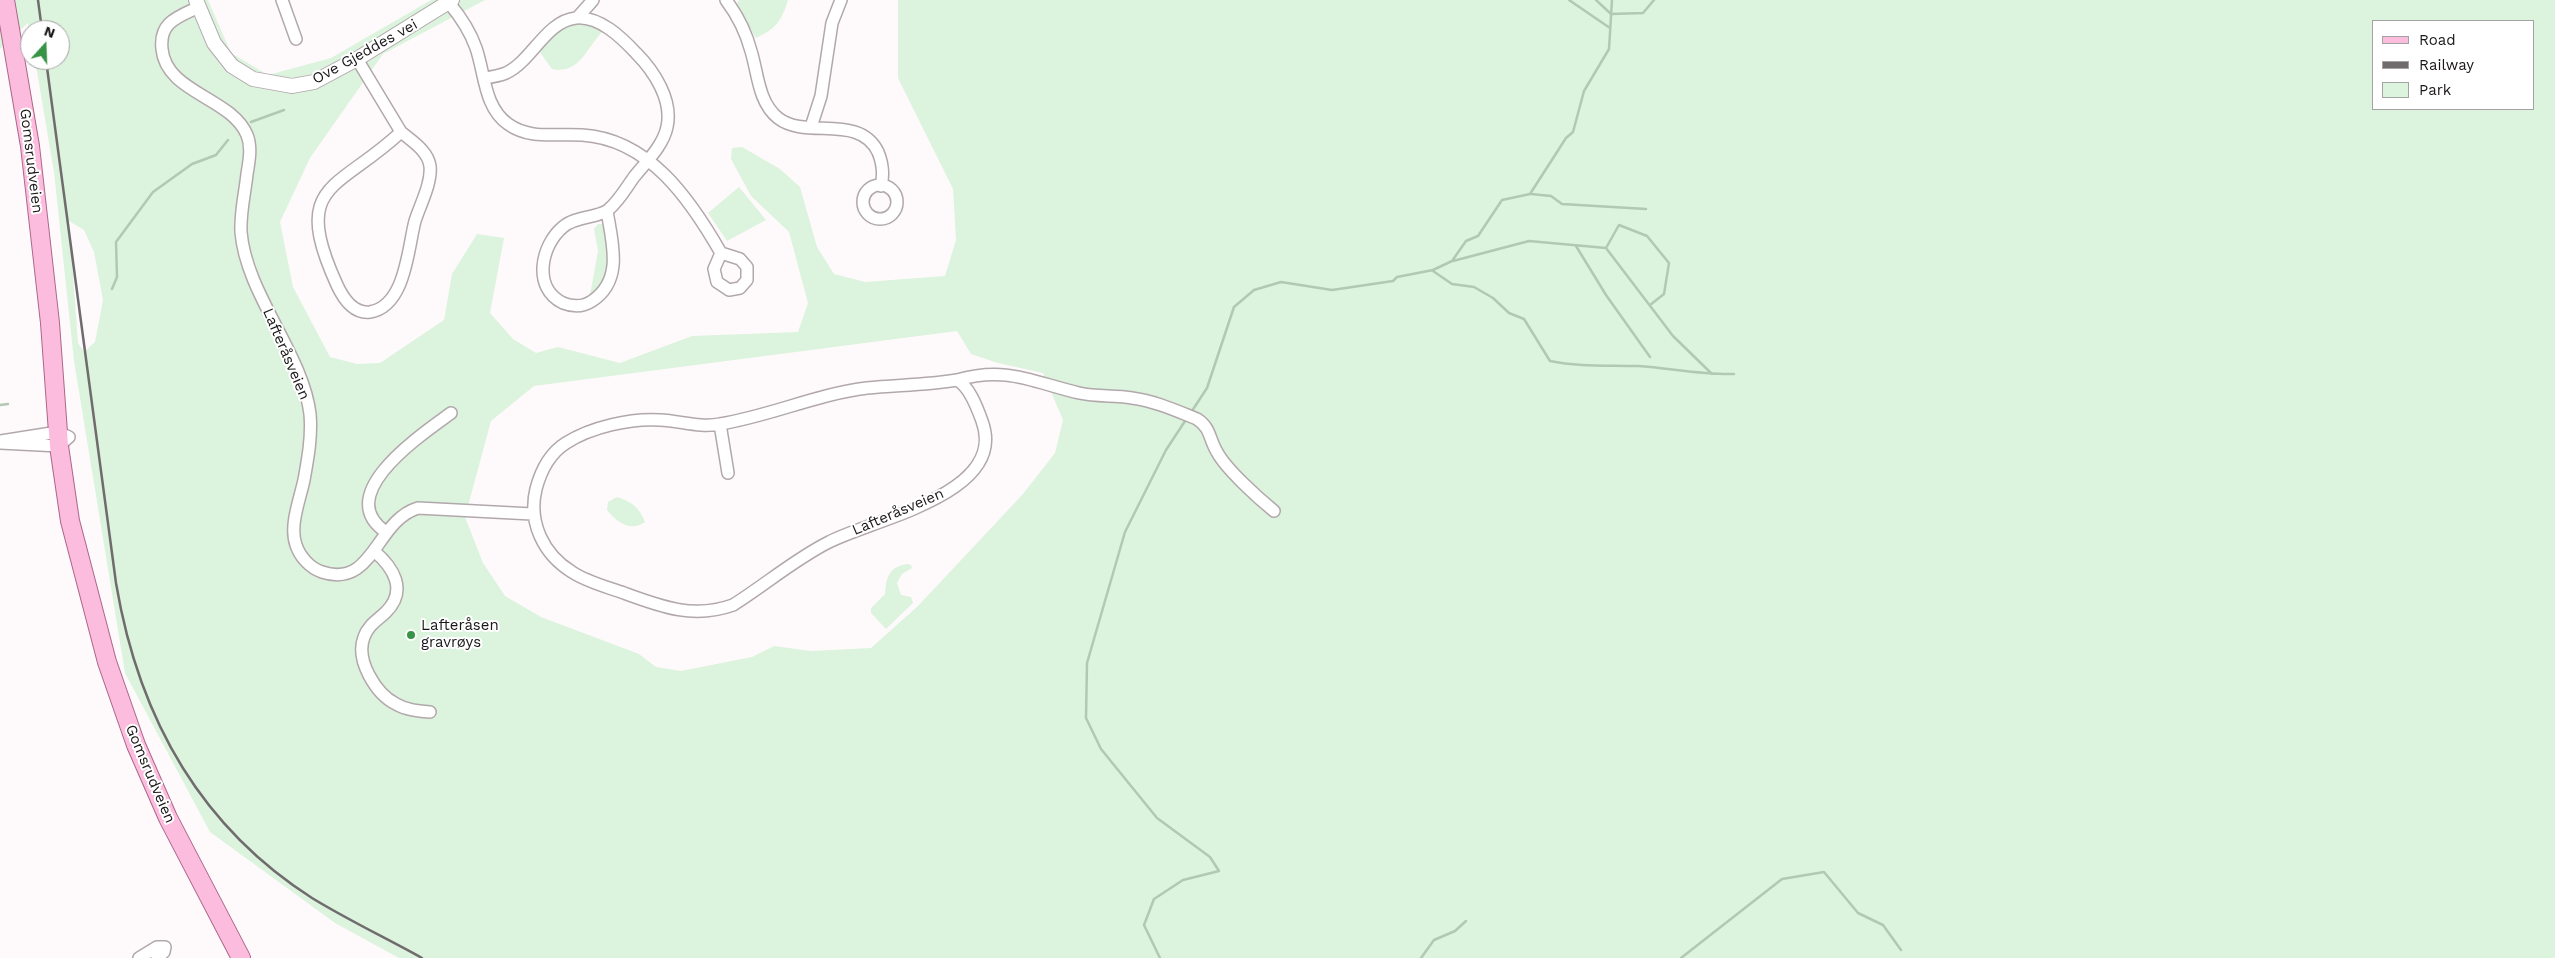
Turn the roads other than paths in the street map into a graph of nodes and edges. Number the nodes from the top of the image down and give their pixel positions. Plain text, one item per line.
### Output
1 (5, 0) edge
2 (282, 0) edge
3 (594, 0) edge
4 (726, 0) edge
5 (841, 0) edge
6 (451, 1) edge
7 (198, 3) edge
8 (578, 18) junction
9 (296, 39) dead end
10 (357, 59) junction
11 (484, 78) junction
12 (811, 127) junction
13 (401, 132) junction
14 (648, 160) junction
15 (881, 186) dead end
16 (608, 211) junction
17 (720, 253) dead end
18 (957, 380) junction
19 (451, 413) dead end
20 (720, 424) junction
21 (62, 439) junction
22 (0, 442) edge
23 (728, 473) dead end
24 (1274, 511) dead end
25 (532, 514) junction
26 (386, 532) junction
27 (374, 551) junction
28 (430, 712) dead end
29 (139, 958) edge
30 (157, 958) edge
31 (241, 958) edge

1 - 21 main road, Gomsrudveien
2 - 9 street
3 - 8 street
4 - 12 street
5 - 12 street
6 - 10 street, Ove Gjeddes vei
6 - 11 street
7 - 10 street, Ove Gjeddes vei
7 - 27 street, Lafteråsveien
8 - 11 street
8 - 14 street
10 - 13 street
11 - 14 street
12 - 15 street
13 - 13 street
14 - 16 street
14 - 17 street
16 - 16 street
18 - 20 street
18 - 24 street
18 - 25 street, Lafteråsveien
19 - 26 street
20 - 23 street
20 - 25 street
21 - 22 street
21 - 31 main road, Gomsrudveien
25 - 26 street, Lafteråsveien
26 - 27 street, Lafteråsveien
27 - 28 street
29 - 30 street

